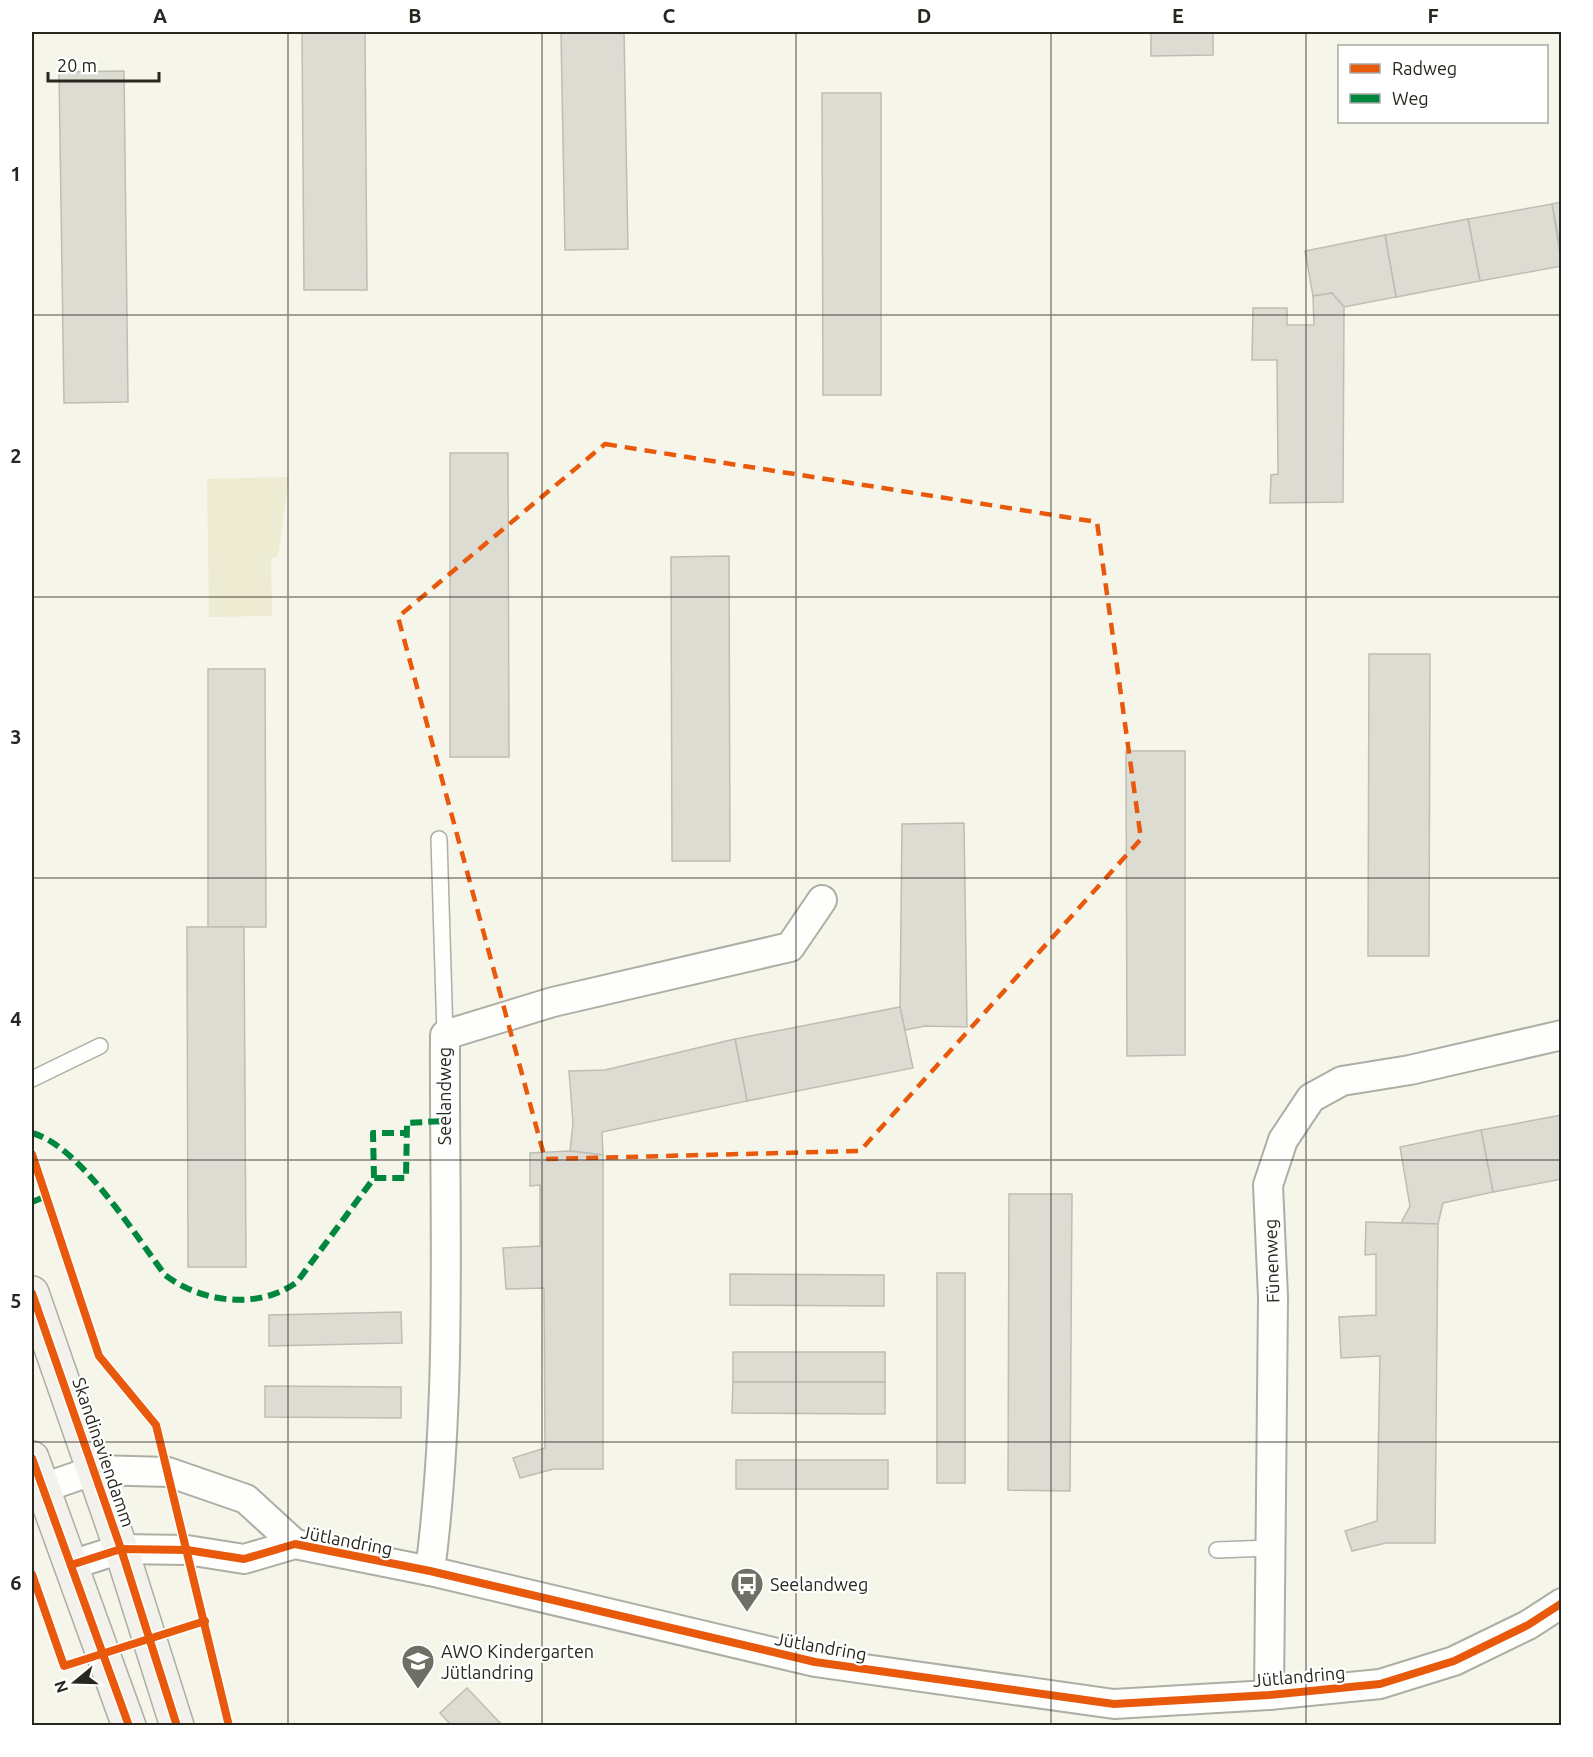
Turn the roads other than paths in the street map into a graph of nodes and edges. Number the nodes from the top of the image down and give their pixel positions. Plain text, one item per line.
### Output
1 (439, 839) dead end
2 (822, 900) dead end
3 (444, 1035) junction
4 (1562, 1035) edge
5 (100, 1046) dead end
6 (32, 1079) edge
7 (32, 1293) edge
8 (95, 1470) junction
9 (37, 1473) edge
10 (295, 1544) junction
11 (1270, 1548) junction
12 (121, 1549) junction
13 (1217, 1550) dead end
14 (71, 1565) junction
15 (429, 1571) junction
16 (1562, 1603) edge
17 (1269, 1695) junction
18 (129, 1725) edge
19 (177, 1725) edge

1 - 3 lane
2 - 3 street, Seelandweg
3 - 15 street, Seelandweg
4 - 11 street, Fünenweg
5 - 6 lane
7 - 8 street, Skandinaviendamm
8 - 9 street, Jütlandring
8 - 10 street, Jütlandring
8 - 12 street, Skandinaviendamm
9 - 14 street
10 - 12 street, Jütlandring
10 - 15 street, Jütlandring
11 - 13 lane
11 - 17 street, Fünenweg
12 - 14 street, Jütlandring
12 - 19 street, Skandinaviendamm
14 - 18 street
15 - 17 street, Jütlandring
16 - 17 street, Jütlandring

